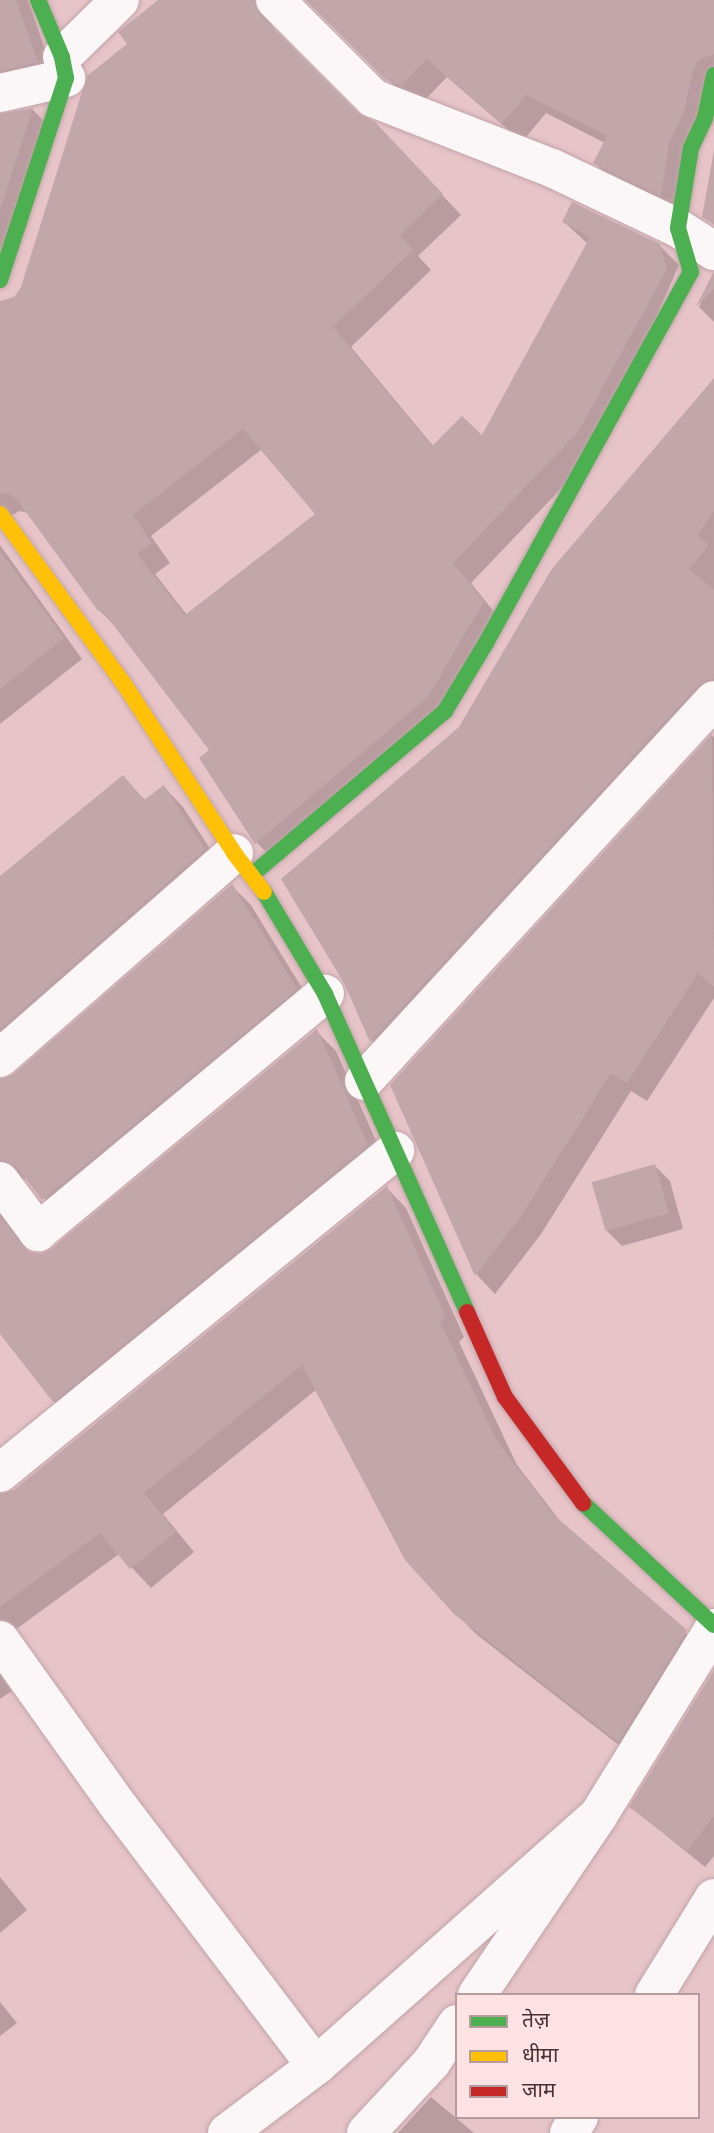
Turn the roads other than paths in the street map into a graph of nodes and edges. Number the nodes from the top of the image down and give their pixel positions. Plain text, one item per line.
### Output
1 (38, 0) edge
2 (120, 0) edge
3 (275, 0) edge
4 (64, 67) junction
5 (714, 75) edge
6 (0, 93) edge
7 (711, 115) edge
8 (678, 228) junction
9 (714, 251) edge
10 (0, 280) edge
11 (0, 514) edge
12 (714, 700) edge
13 (244, 863) junction
14 (325, 994) junction
15 (0, 1058) edge
16 (364, 1081) junction
17 (396, 1151) junction
18 (0, 1181) edge
19 (0, 1473) edge
20 (714, 1626) edge
21 (6, 1661) edge
22 (598, 1816) junction
23 (714, 1898) edge
24 (478, 1993) edge
25 (655, 1993) edge
26 (455, 2028) edge
27 (316, 2066) junction
28 (228, 2133) edge
29 (366, 2133) edge

1 - 4 street
2 - 4 street
3 - 8 street
4 - 6 street
4 - 10 street
5 - 7 street
7 - 8 street
8 - 9 street
8 - 13 street
11 - 13 street
12 - 16 street
13 - 14 street
13 - 15 street
14 - 16 street
14 - 18 street
16 - 17 street
17 - 19 street
17 - 20 street
20 - 22 street
21 - 27 street
22 - 24 street
22 - 27 street
23 - 25 street
26 - 29 street
27 - 28 street

